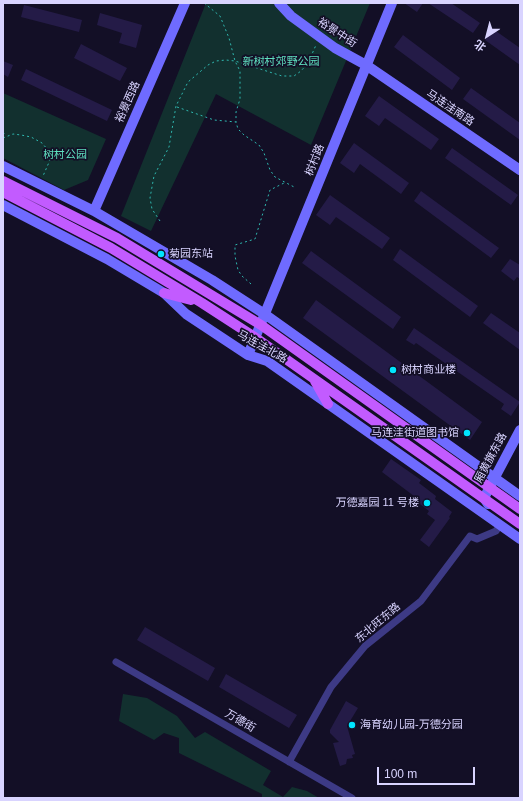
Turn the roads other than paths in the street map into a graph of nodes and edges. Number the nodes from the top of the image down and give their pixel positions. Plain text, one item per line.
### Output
1 (185, 3) edge
2 (279, 3) edge
3 (392, 3) edge
4 (366, 65) junction
5 (3, 166) edge
6 (520, 170) edge
7 (3, 181) edge
8 (3, 192) edge
9 (3, 205) edge
10 (94, 211) junction
11 (164, 293) junction
12 (202, 303) junction
13 (266, 315) junction
14 (262, 325) junction
15 (256, 338) junction
16 (248, 355) junction
17 (313, 378) junction
18 (328, 404) junction
19 (520, 430) edge
20 (495, 478) junction
21 (490, 488) junction
22 (520, 496) edge
23 (484, 498) junction
24 (520, 509) edge
25 (520, 524) edge
26 (505, 528) junction
27 (520, 539) edge
28 (116, 662) dead end
29 (289, 762) junction
30 (352, 798) edge

1 - 10 street, 裕景西路
2 - 4 street, 裕景中街
3 - 4 street, 树村路
4 - 6 street, 马连洼南路
4 - 13 street, 树村路
5 - 10 street
7 - 14 main road, 马连洼北路
8 - 12 main road, 马连洼北路
9 - 11 street, 马连洼北路
10 - 13 street
11 - 12 main road
11 - 16 street, 马连洼北路
12 - 15 main road, 马连洼北路
13 - 14 street, 树村路
13 - 20 street
14 - 15 street, 树村路
14 - 21 main road, 马连洼北路
15 - 16 street, 树村路
15 - 17 main road, 马连洼北路
16 - 18 street, 马连洼北路
17 - 18 main road
17 - 23 main road, 马连洼北路
18 - 26 street, 马连洼北路
19 - 20 street, 厢黄旗东路
20 - 21 street, 厢黄旗东路
20 - 22 street
21 - 23 street, 厢黄旗东路
21 - 24 main road, 马连洼北路
23 - 25 main road, 马连洼北路
23 - 26 street
26 - 27 street, 马连洼北路
26 - 29 street, 东北旺东路
28 - 29 street, 万德街
29 - 30 street, 万德街

